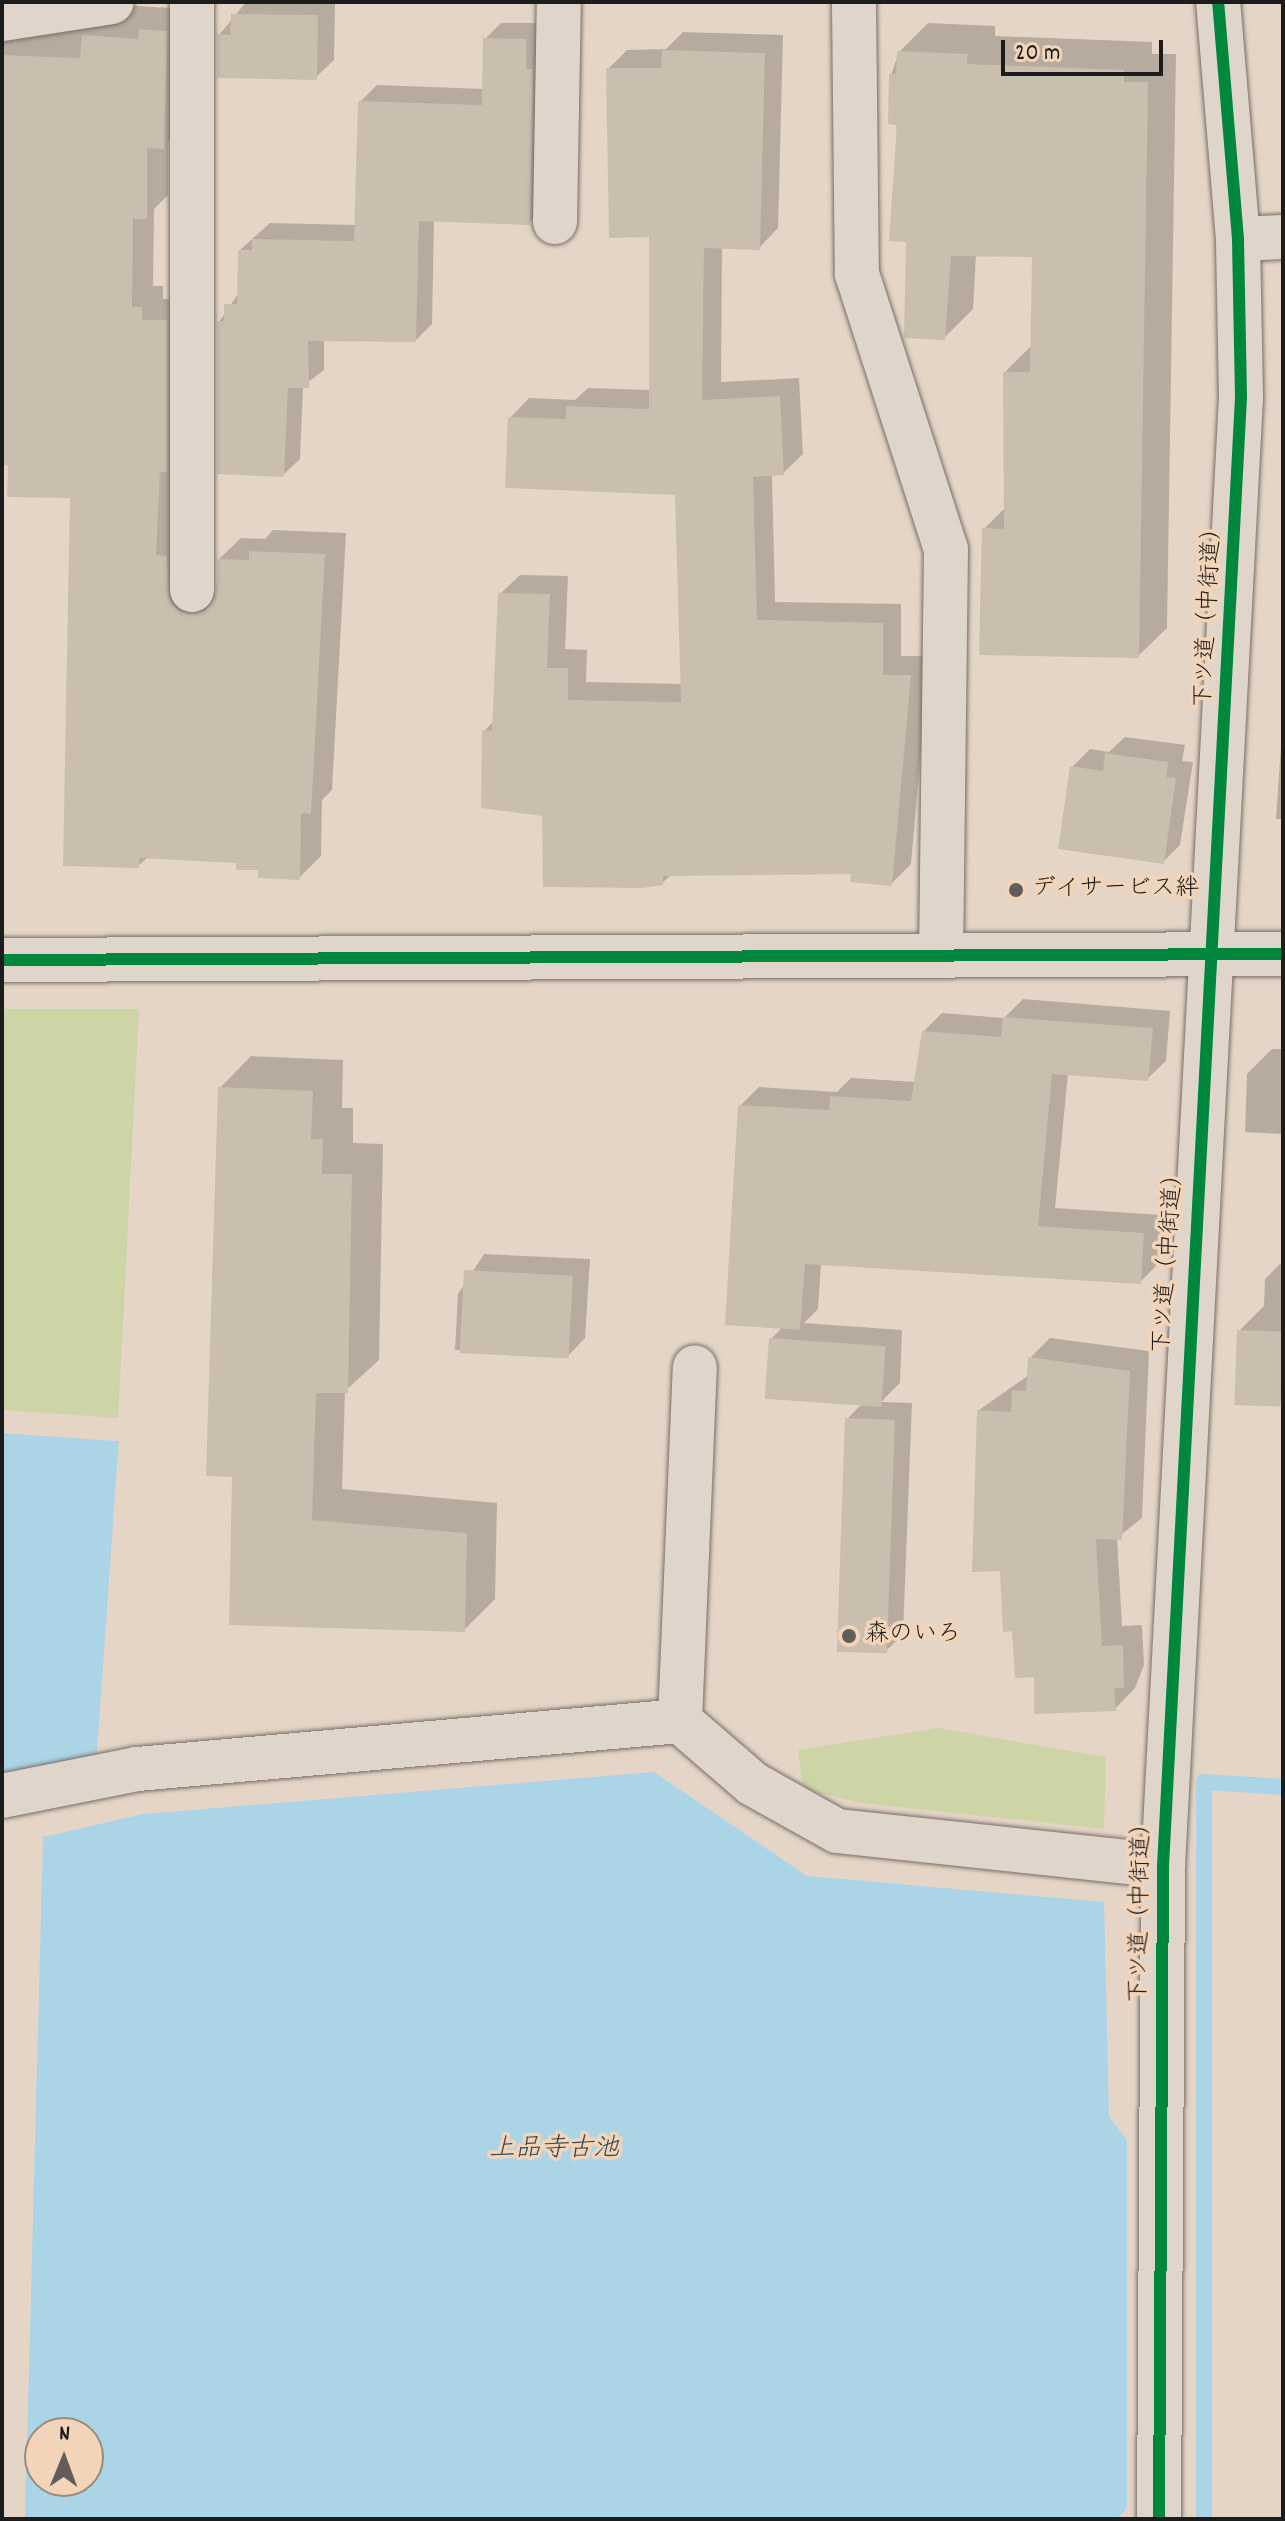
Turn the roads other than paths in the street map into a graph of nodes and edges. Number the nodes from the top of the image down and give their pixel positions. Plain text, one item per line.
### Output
1 (112, 2) edge
2 (192, 2) edge
3 (559, 2) edge
4 (854, 2) edge
5 (1218, 2) edge
6 (2, 19) edge
7 (555, 222) dead end
8 (1283, 237) edge
9 (1238, 239) junction
10 (192, 590) dead end
11 (941, 950) junction
12 (1211, 953) junction
13 (1283, 954) edge
14 (2, 960) edge
15 (695, 1367) dead end
16 (680, 1721) junction
17 (2, 1796) edge
18 (1163, 1866) junction
19 (1159, 2519) edge

1 - 6 street
2 - 10 street
3 - 7 street
4 - 11 street
5 - 9 street, 下ツ道（中街道）
8 - 9 street
9 - 12 street, 下ツ道（中街道）
11 - 12 street
11 - 14 street
12 - 13 street
12 - 18 street, 下ツ道（中街道）
15 - 16 street
16 - 17 street
16 - 18 street
18 - 19 street, 下ツ道（中街道）

